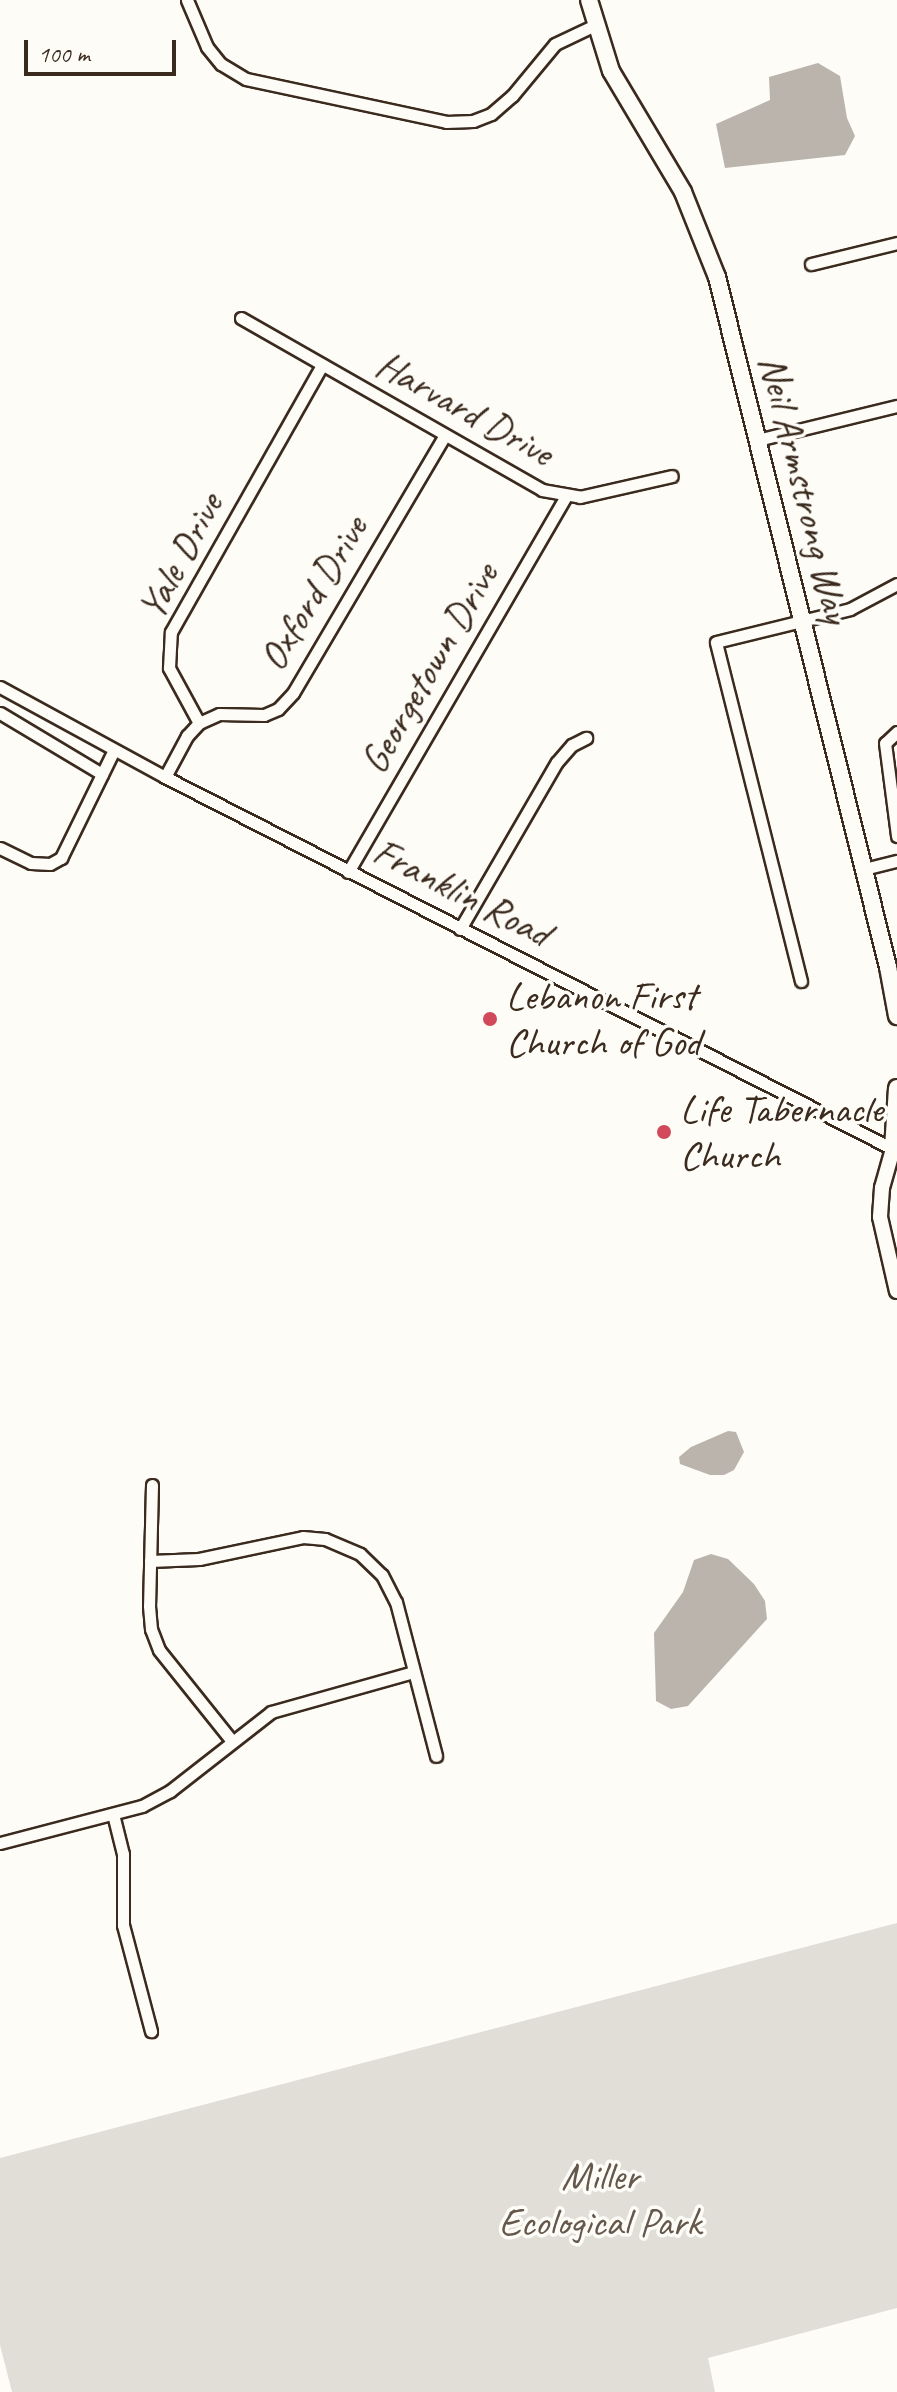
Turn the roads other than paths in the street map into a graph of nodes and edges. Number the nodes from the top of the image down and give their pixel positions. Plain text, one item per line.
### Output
1 (187, 0) edge
2 (589, 0) edge
3 (595, 25) junction
4 (897, 243) edge
5 (811, 264) dead end
6 (241, 318) dead end
7 (322, 365) junction
8 (897, 406) edge
9 (444, 437) junction
10 (757, 440) junction
11 (672, 476) dead end
12 (566, 496) junction
13 (897, 584) edge
14 (802, 622) junction
15 (0, 687) edge
16 (0, 713) edge
17 (199, 723) junction
18 (897, 732) edge
19 (586, 738) dead end
20 (114, 750) junction
21 (102, 774) junction
22 (165, 777) junction
23 (897, 836) edge
24 (0, 848) edge
25 (897, 861) edge
26 (864, 869) junction
27 (348, 872) junction
28 (460, 929) junction
29 (801, 981) dead end
30 (897, 1016) edge
31 (897, 1088) edge
32 (895, 1150) edge
33 (897, 1291) edge
34 (152, 1485) dead end
35 (150, 1561) junction
36 (413, 1672) junction
37 (231, 1740) junction
38 (436, 1756) dead end
39 (113, 1814) junction
40 (0, 1843) edge
41 (151, 2031) dead end

1 - 3 street
2 - 3 main road, Neil Armstrong Way
3 - 10 main road, Neil Armstrong Way
4 - 5 street
6 - 7 street, Harvard Drive
7 - 9 street, Harvard Drive
7 - 17 street, Yale Drive
8 - 10 street
9 - 12 street, Harvard Drive
9 - 17 street, Oxford Drive
10 - 14 main road, Neil Armstrong Way
11 - 12 street, Harvard Drive
12 - 27 street, Georgetown Drive
13 - 14 street
14 - 26 main road, Neil Armstrong Way
14 - 29 street
15 - 20 street, Franklin Road
16 - 21 street
17 - 22 street
18 - 23 street
19 - 28 street
20 - 21 street
20 - 22 street, Franklin Road
21 - 24 street
22 - 27 street, Franklin Road
25 - 26 street
26 - 30 main road, Neil Armstrong Way
27 - 28 street, Franklin Road
28 - 32 street, Franklin Road
31 - 32 main road
32 - 33 street
34 - 35 street
35 - 36 street
35 - 37 street
36 - 37 street
36 - 38 street
37 - 39 street
39 - 40 street
39 - 41 street

